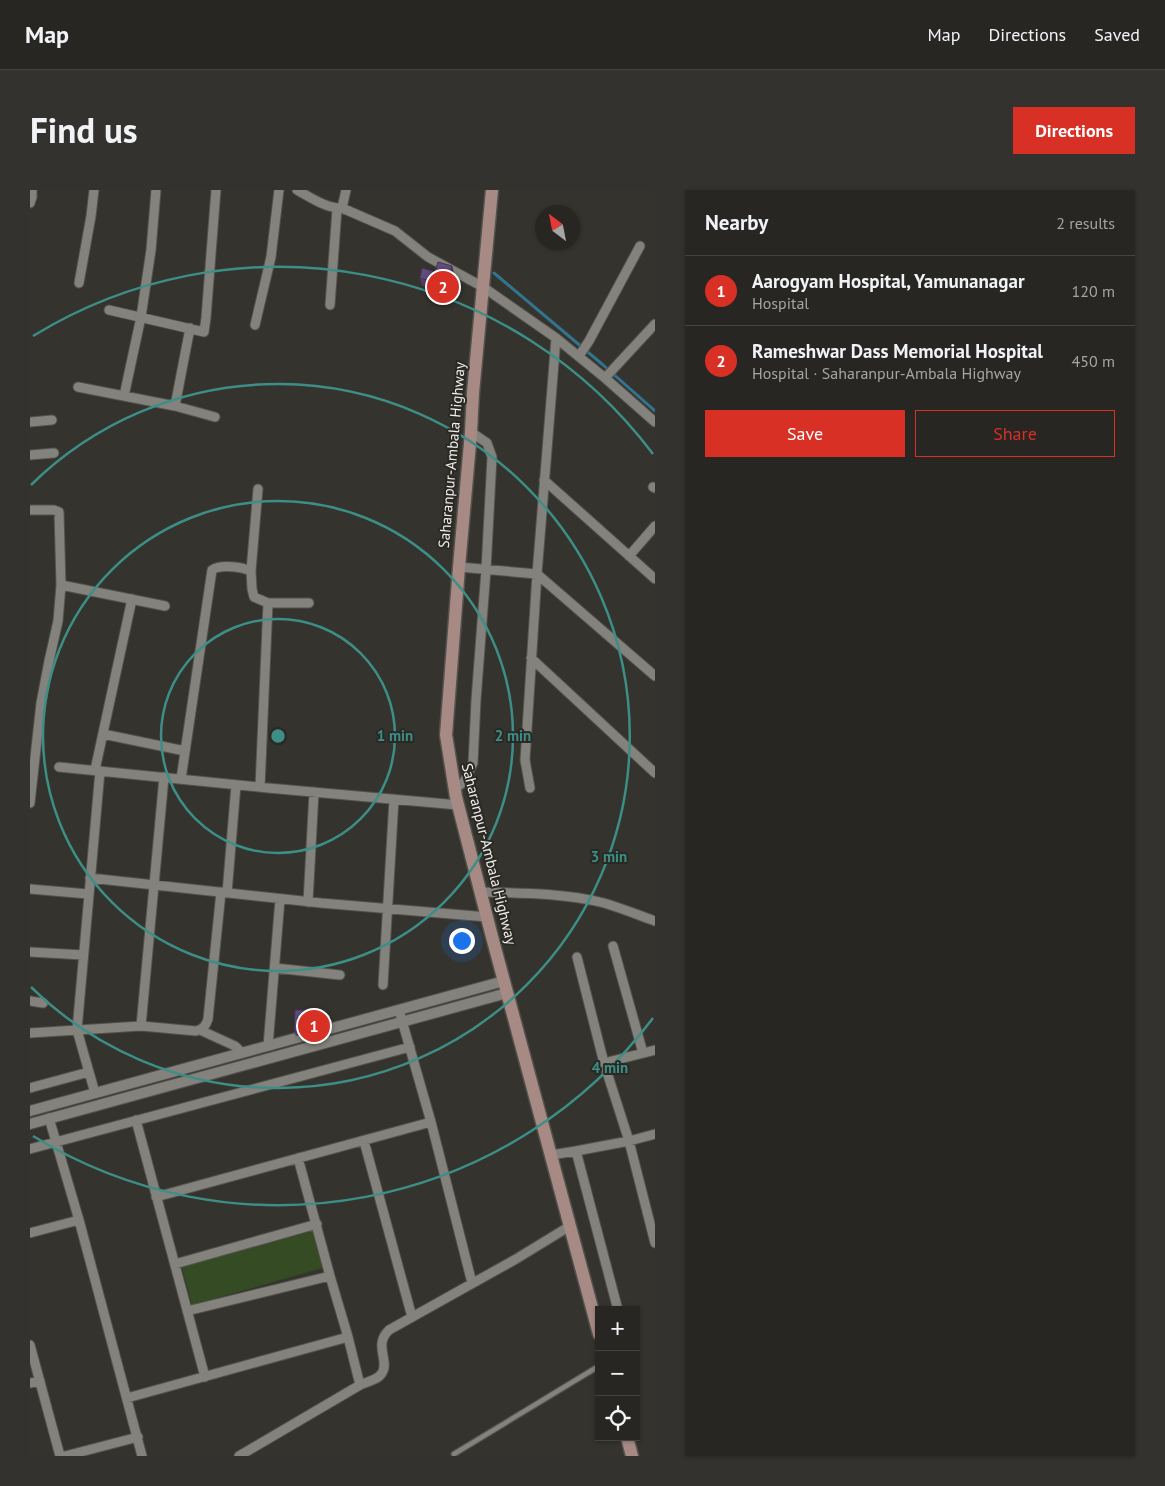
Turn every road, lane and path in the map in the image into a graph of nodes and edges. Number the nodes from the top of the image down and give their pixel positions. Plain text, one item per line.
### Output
1 (32, 190) edge
2 (94, 190) edge
3 (156, 190) edge
4 (216, 190) edge
5 (278, 190) edge
6 (297, 190) edge
7 (346, 190) edge
8 (492, 190) edge
9 (30, 203) edge
10 (340, 208) junction
11 (640, 246) dead end
12 (80, 283) dead end
13 (483, 287) junction
14 (330, 305) dead end
15 (109, 310) dead end
16 (141, 317) junction
17 (655, 324) edge
18 (255, 325) dead end
19 (190, 328) junction
20 (556, 338) junction
21 (582, 352) junction
22 (609, 374) junction
23 (78, 388) dead end
24 (124, 396) junction
25 (175, 406) junction
26 (215, 417) dead end
27 (52, 420) dead end
28 (30, 422) edge
29 (655, 422) edge
30 (471, 432) junction
31 (54, 454) dead end
32 (30, 455) edge
33 (544, 480) junction
34 (258, 488) dead end
35 (30, 510) edge
36 (655, 526) edge
37 (629, 556) junction
38 (459, 567) junction
39 (486, 570) junction
40 (251, 571) junction
41 (537, 574) junction
42 (655, 579) edge
43 (61, 586) junction
44 (132, 598) junction
45 (268, 603) junction
46 (309, 604) dead end
47 (165, 606) dead end
48 (531, 658) junction
49 (655, 676) edge
50 (102, 734) junction
51 (185, 751) junction
52 (59, 767) dead end
53 (98, 770) junction
54 (655, 774) edge
55 (164, 777) junction
56 (181, 779) junction
57 (236, 785) junction
58 (260, 787) junction
59 (530, 788) dead end
60 (454, 789) junction
61 (314, 792) junction
62 (394, 799) junction
63 (30, 803) edge
64 (458, 805) junction
65 (90, 878) junction
66 (153, 885) junction
67 (30, 889) edge
68 (480, 892) junction
69 (224, 893) junction
70 (88, 894) junction
71 (280, 899) junction
72 (308, 902) junction
73 (387, 909) junction
74 (487, 917) junction
75 (655, 921) edge
76 (613, 946) dead end
77 (30, 952) edge
78 (83, 955) junction
79 (577, 957) dead end
80 (275, 968) junction
81 (340, 975) dead end
82 (384, 985) dead end
83 (505, 987) junction
84 (30, 1001) edge
85 (43, 1002) dead end
86 (399, 1010) junction
87 (402, 1022) junction
88 (141, 1026) junction
89 (77, 1030) junction
90 (200, 1030) junction
91 (30, 1034) edge
92 (268, 1046) junction
93 (410, 1047) junction
94 (655, 1050) edge
95 (242, 1053) junction
96 (642, 1053) junction
97 (604, 1063) junction
98 (89, 1072) junction
99 (30, 1088) edge
100 (95, 1093) junction
101 (30, 1111) edge
102 (49, 1118) junction
103 (136, 1120) junction
104 (431, 1122) junction
105 (30, 1124) edge
106 (655, 1134) edge
107 (364, 1140) junction
108 (629, 1141) junction
109 (56, 1142) junction
110 (30, 1149) edge
111 (576, 1151) junction
112 (551, 1155) junction
113 (298, 1158) junction
114 (156, 1197) junction
115 (78, 1220) junction
116 (317, 1224) junction
117 (570, 1226) junction
118 (30, 1233) edge
119 (655, 1242) edge
120 (174, 1264) junction
121 (330, 1276) junction
122 (472, 1284) junction
123 (617, 1306) edge
124 (187, 1311) junction
125 (412, 1317) junction
126 (595, 1319) edge
127 (348, 1337) junction
128 (30, 1345) edge
129 (595, 1368) edge
130 (205, 1377) junction
131 (40, 1381) junction
132 (30, 1384) edge
133 (360, 1385) junction
134 (127, 1398) junction
135 (138, 1437) junction
136 (628, 1441) edge
137 (454, 1454) dead end
138 (633, 1455) edge
139 (60, 1456) edge
140 (65, 1456) edge
141 (142, 1456) edge
142 (239, 1456) edge

1 - 9 street
2 - 12 street
3 - 16 street
4 - 19 street
5 - 18 street
6 - 10 street
7 - 10 street
8 - 13 main road, Saharanpur-Ambala Highway
10 - 13 street
10 - 14 street
11 - 21 street
13 - 20 street
13 - 30 main road, Saharanpur-Ambala Highway
15 - 16 street
16 - 19 street
16 - 24 street
17 - 22 street
19 - 25 street
20 - 21 street
20 - 33 street
21 - 22 street
22 - 29 street
23 - 24 street
24 - 25 street
25 - 26 street
27 - 28 street
30 - 38 main road, Saharanpur-Ambala Highway
30 - 39 street
31 - 32 street
33 - 37 street
33 - 41 street
34 - 40 street
35 - 43 street
36 - 37 street
37 - 42 street
38 - 39 street
38 - 60 main road, Saharanpur-Ambala Highway
39 - 41 street
39 - 60 street
40 - 45 street
40 - 51 street
41 - 48 street
41 - 49 street
43 - 44 street
43 - 63 street
44 - 47 street
44 - 50 street
45 - 46 street
45 - 58 street
48 - 54 street
48 - 59 street
50 - 51 street
50 - 53 street
51 - 56 street
52 - 53 street
53 - 55 street
53 - 65 street
55 - 56 street
55 - 66 street
56 - 57 street
57 - 58 street
57 - 69 street
58 - 61 street
60 - 64 main road, Saharanpur-Ambala Highway
61 - 62 street
61 - 72 street
62 - 64 street
62 - 73 street
64 - 68 main road, Saharanpur-Ambala Highway
65 - 66 street
65 - 70 street
66 - 69 street
66 - 88 street
67 - 70 street
68 - 74 main road, Saharanpur-Ambala Highway
68 - 75 street
69 - 71 street
69 - 90 street
70 - 78 street
71 - 72 street
71 - 80 street
72 - 73 street
73 - 74 street
73 - 82 street
74 - 83 main road, Saharanpur-Ambala Highway
76 - 96 street
77 - 78 street
78 - 89 street
79 - 97 street
80 - 81 street
80 - 92 street
83 - 86 street
83 - 87 street
83 - 112 main road, Saharanpur-Ambala Highway
84 - 85 street
86 - 87 street
86 - 92 street
87 - 93 street
87 - 102 street
88 - 89 street
88 - 90 street
89 - 91 street
89 - 98 street
90 - 95 street
92 - 95 street
93 - 103 street
93 - 104 street
94 - 96 street
95 - 100 street
96 - 97 street
97 - 108 street
98 - 99 street
98 - 100 street
100 - 101 street
102 - 105 street
102 - 109 street
103 - 109 street
103 - 114 street
104 - 107 street
104 - 122 street
106 - 108 street
107 - 113 street
107 - 125 street
108 - 111 street
108 - 119 street
109 - 110 street
109 - 115 street
111 - 112 street
111 - 123 street
112 - 117 main road, Saharanpur-Ambala Highway
113 - 114 street
113 - 116 street
114 - 120 street
115 - 118 street
115 - 134 street
116 - 120 street
116 - 121 street
117 - 122 street
117 - 126 main road, Saharanpur-Ambala Highway
120 - 124 street
121 - 124 street
121 - 127 street
122 - 125 street
124 - 130 street
125 - 133 street
127 - 130 street
127 - 133 street
128 - 131 street
129 - 137 lane
130 - 134 street
131 - 132 street
131 - 139 street
133 - 142 street
134 - 135 street
135 - 140 street
135 - 141 street
136 - 138 main road

